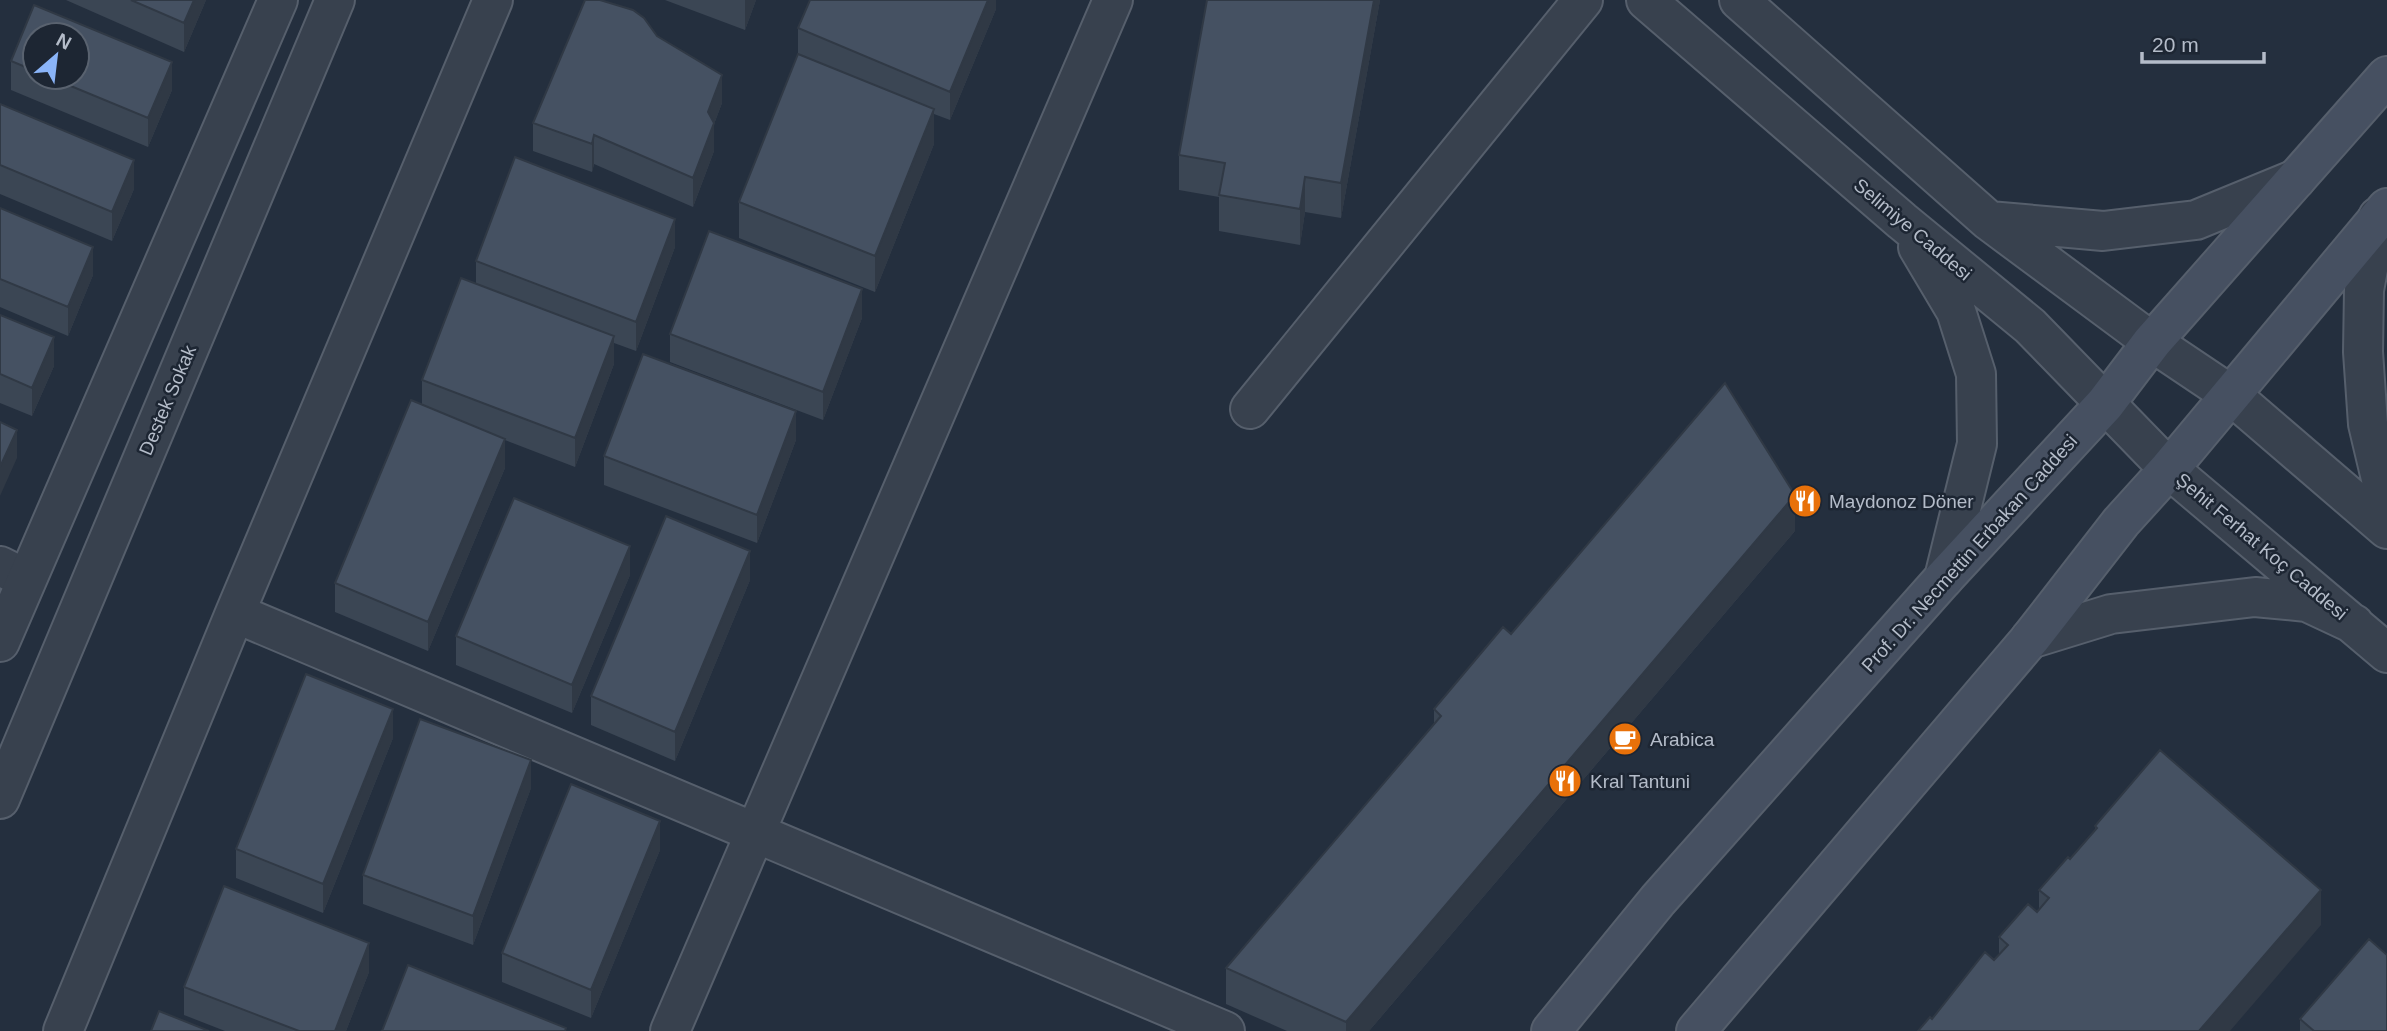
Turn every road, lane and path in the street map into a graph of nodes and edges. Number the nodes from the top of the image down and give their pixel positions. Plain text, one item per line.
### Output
1 (278, 0) edge
2 (335, 0) edge
3 (493, 0) edge
4 (1113, 0) edge
5 (1583, 0) edge
6 (1646, 0) edge
7 (1739, 0) edge
8 (2387, 76) edge
9 (2296, 179) junction
10 (2383, 212) edge
11 (1902, 221) junction
12 (1989, 221) junction
13 (2152, 342) junction
14 (2231, 395) junction
15 (2105, 404) junction
16 (1250, 409) dead end
17 (2169, 469) junction
18 (2387, 504) edge
19 (2387, 529) edge
20 (13, 572) edge
21 (1944, 578) junction
22 (235, 613) junction
23 (2354, 624) junction
24 (2030, 639) junction
25 (0, 642) edge
26 (2387, 653) edge
27 (0, 799) edge
28 (755, 834) junction
29 (63, 1031) edge
30 (670, 1031) edge
31 (1225, 1031) edge
32 (1551, 1031) edge
33 (1696, 1031) edge

1 - 20 street
2 - 27 street, Destek Sokak
3 - 22 street
4 - 28 street
5 - 16 street
6 - 11 street, Selimiye Caddesi
7 - 12 street
8 - 9 main road, Prof. Dr. Necmettin Erbakan Caddesi
9 - 12 street
9 - 13 main road, Prof. Dr. Necmettin Erbakan Caddesi
10 - 14 main road
10 - 18 street
11 - 15 street, Selimiye Caddesi
11 - 21 street
12 - 13 street
13 - 14 street
13 - 15 main road, Prof. Dr. Necmettin Erbakan Caddesi
14 - 17 main road
14 - 19 street
15 - 17 street, Selimiye Caddesi
15 - 21 main road, Prof. Dr. Necmettin Erbakan Caddesi
17 - 23 street, Şehit Ferhat Koç Caddesi
17 - 24 main road
20 - 25 street
21 - 32 main road, Prof. Dr. Necmettin Erbakan Caddesi
22 - 28 street
22 - 29 street
23 - 24 street, Şehit Ferhat Koç Caddesi
23 - 26 street, Şehit Ferhat Koç Caddesi
24 - 33 main road
28 - 30 street
28 - 31 street

